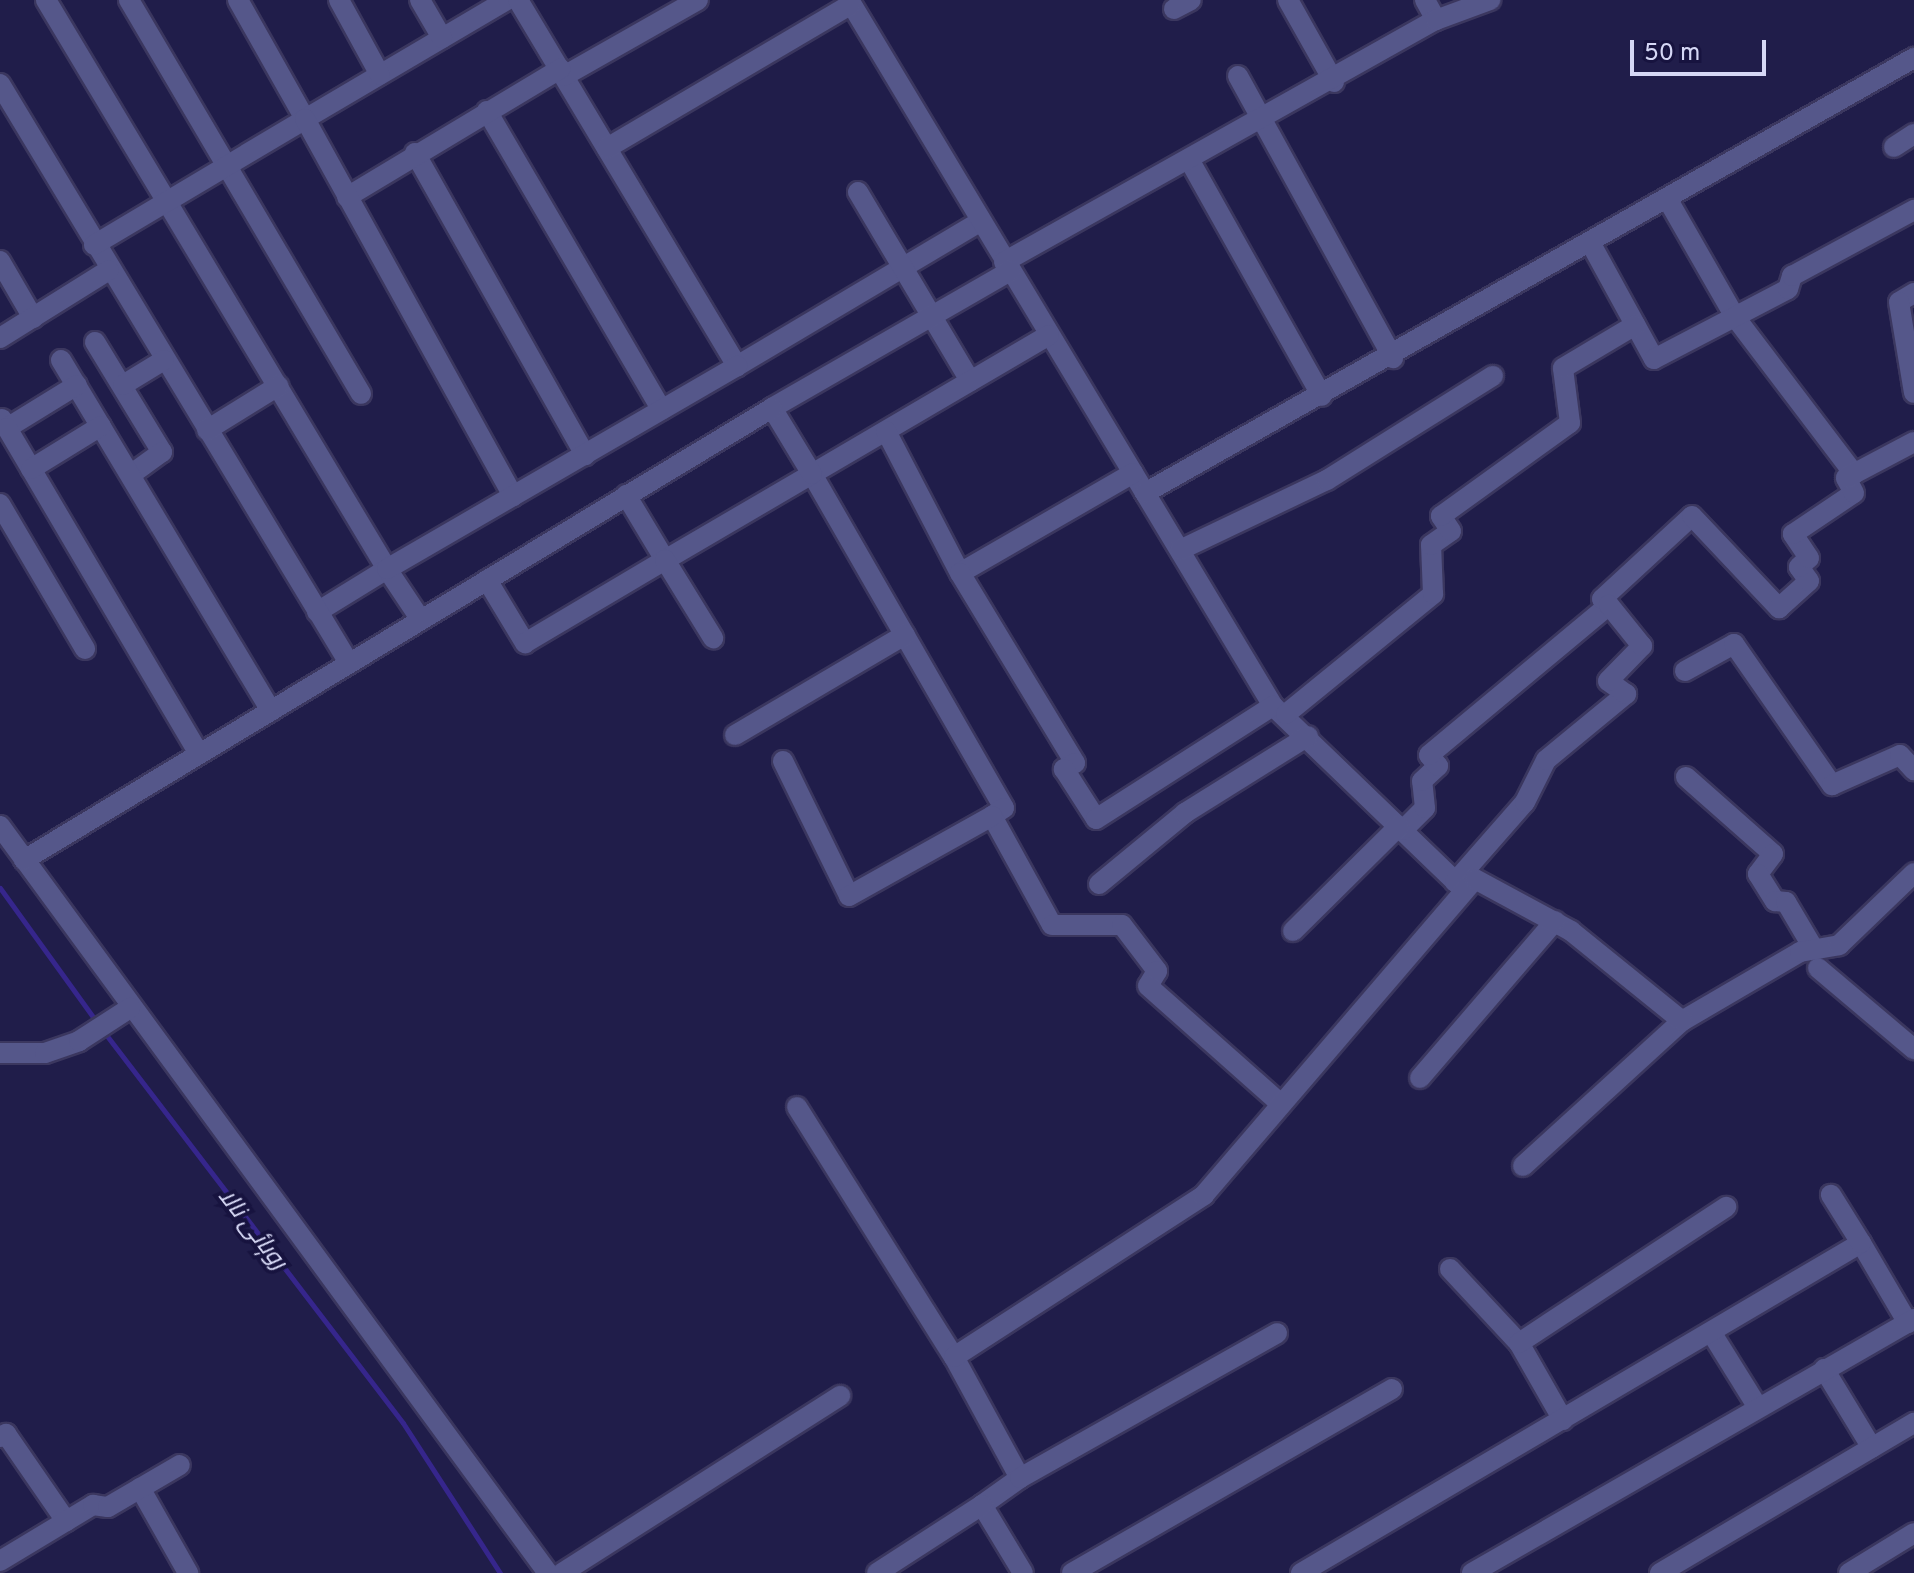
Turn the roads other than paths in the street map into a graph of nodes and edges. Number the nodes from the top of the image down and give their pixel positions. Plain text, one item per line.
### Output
1 (46, 0) edge
2 (129, 0) edge
3 (238, 0) edge
4 (339, 0) edge
5 (420, 0) edge
6 (507, 0) edge
7 (518, 0) edge
8 (698, 0) edge
9 (1288, 0) edge
10 (1425, 0) edge
11 (1490, 0) edge
12 (850, 2) edge
13 (1436, 20) junction
14 (442, 38) junction
15 (1914, 58) edge
16 (562, 72) junction
17 (380, 75) junction
18 (1238, 76) dead end
19 (1334, 82) junction
20 (0, 84) edge
21 (487, 111) junction
22 (305, 119) junction
23 (1264, 123) junction
24 (1914, 134) edge
25 (1894, 147) dead end
26 (607, 148) junction
27 (415, 153) junction
28 (1191, 163) junction
29 (228, 164) junction
30 (858, 192) dead end
31 (347, 197) junction
32 (1668, 200) junction
33 (166, 201) junction
34 (1914, 210) edge
35 (980, 222) junction
36 (1591, 244) junction
37 (94, 245) junction
38 (0, 261) edge
39 (1007, 266) junction
40 (903, 268) junction
41 (109, 270) junction
42 (1914, 293) edge
43 (932, 316) junction
44 (1735, 317) junction
45 (33, 318) junction
46 (1635, 325) junction
47 (1049, 335) junction
48 (0, 338) edge
49 (95, 342) dead end
50 (1393, 358) junction
51 (61, 360) dead end
52 (164, 360) junction
53 (737, 366) junction
54 (1493, 376) dead end
55 (970, 381) junction
56 (77, 385) junction
57 (123, 385) junction
58 (278, 386) junction
59 (1914, 393) edge
60 (361, 394) dead end
61 (1322, 396) junction
62 (772, 408) junction
63 (662, 410) junction
64 (3, 422) edge
65 (101, 426) junction
66 (207, 430) junction
67 (886, 431) junction
68 (1914, 442) edge
69 (585, 455) junction
70 (31, 469) junction
71 (1133, 473) junction
72 (812, 474) junction
73 (1854, 474) junction
74 (130, 475) junction
75 (1145, 493) junction
76 (626, 495) junction
77 (513, 496) junction
78 (0, 504) edge
79 (1180, 550) junction
80 (665, 560) junction
81 (387, 569) junction
82 (960, 573) junction
83 (487, 580) junction
84 (1609, 605) junction
85 (317, 612) junction
86 (421, 620) junction
87 (905, 635) junction
88 (713, 638) dead end
89 (85, 649) dead end
90 (349, 663) junction
91 (1685, 671) dead end
92 (1279, 710) junction
93 (271, 711) junction
94 (735, 735) dead end
95 (1308, 736) junction
96 (199, 754) junction
97 (783, 761) dead end
98 (1914, 770) edge
99 (1686, 777) dead end
100 (992, 816) junction
101 (0, 826) edge
102 (1401, 828) junction
103 (24, 860) junction
104 (1914, 873) edge
105 (1099, 884) dead end
106 (1459, 885) junction
107 (1555, 921) junction
108 (1293, 931) dead end
109 (1812, 946) junction
110 (1818, 968) dead end
111 (123, 1013) junction
112 (1682, 1021) junction
113 (1914, 1049) edge
114 (0, 1053) edge
115 (1420, 1078) dead end
116 (1281, 1104) junction
117 (797, 1107) dead end
118 (1523, 1166) dead end
119 (1831, 1195) dead end
120 (1726, 1207) dead end
121 (1861, 1243) junction
122 (1450, 1269) dead end
123 (1911, 1321) edge
124 (1711, 1332) junction
125 (1277, 1333) dead end
126 (1519, 1343) junction
127 (954, 1357) junction
128 (1824, 1369) junction
129 (1392, 1389) dead end
130 (840, 1396) dead end
131 (1757, 1406) junction
132 (1563, 1420) junction
133 (1914, 1423) edge
134 (0, 1437) edge
135 (1872, 1448) junction
136 (180, 1465) dead end
137 (1020, 1478) junction
138 (140, 1488) junction
139 (982, 1505) junction
140 (66, 1521) junction
141 (1914, 1533) edge
142 (0, 1561) edge
143 (188, 1573) edge
144 (548, 1573) edge
145 (562, 1573) edge
146 (877, 1573) edge
147 (1023, 1573) edge
148 (1072, 1573) edge
149 (1301, 1573) edge
150 (1472, 1573) edge
151 (1660, 1573) edge
152 (1849, 1573) edge

1 - 33 street
2 - 29 street
3 - 22 street
4 - 17 street
5 - 14 street
6 - 14 street
7 - 16 street
8 - 16 street
9 - 19 street
10 - 13 street
11 - 13 street
12 - 26 street
12 - 35 street
13 - 19 street
14 - 17 street
15 - 32 street
16 - 21 street
16 - 26 street
17 - 22 street
18 - 23 street
19 - 23 street
20 - 37 street
21 - 27 street
21 - 63 street
22 - 29 street
22 - 31 street
23 - 28 street
23 - 50 street
24 - 25 street
26 - 53 street
27 - 31 street
27 - 69 street
28 - 39 street
28 - 61 street
29 - 33 street
29 - 60 street
30 - 40 street
31 - 77 street
32 - 36 street
32 - 44 street
33 - 37 street
33 - 58 street
34 - 44 street
35 - 39 street
35 - 40 street
36 - 46 street
36 - 50 street
37 - 41 street
38 - 45 street
39 - 43 street
39 - 47 street
40 - 43 street
40 - 53 street
41 - 45 street
41 - 52 street
42 - 59 street
43 - 55 street
43 - 62 street
44 - 46 street
44 - 73 street
45 - 48 street
46 - 92 street
47 - 55 street
47 - 71 street
49 - 57 street
50 - 61 street
51 - 56 street
52 - 57 street
52 - 66 street
53 - 63 street
54 - 79 street
55 - 67 street
56 - 64 street
56 - 65 street
57 - 74 street
58 - 66 street
58 - 81 street
61 - 75 street
62 - 72 street
62 - 76 street
63 - 69 street
64 - 70 street
65 - 70 street
65 - 74 street
66 - 85 street
67 - 72 street
67 - 82 street
68 - 73 street
69 - 77 street
70 - 96 street
71 - 75 street
71 - 82 street
72 - 80 street
72 - 87 street
73 - 84 street
74 - 93 street
75 - 79 street
76 - 80 street
76 - 83 street
77 - 81 street
78 - 89 street
79 - 92 street
80 - 83 street
80 - 88 street
81 - 85 street
81 - 86 street
82 - 92 street
83 - 86 street
84 - 102 street
84 - 106 street
85 - 90 street
86 - 90 street
87 - 94 street
87 - 100 street
90 - 93 street
91 - 98 street
92 - 95 street
93 - 96 street
95 - 102 street
95 - 105 street
96 - 103 street
97 - 100 street
99 - 109 street
100 - 116 street
101 - 103 street
102 - 106 street
102 - 108 street
103 - 111 street
104 - 109 street
106 - 107 street
106 - 116 street
107 - 112 street
107 - 115 street
109 - 112 street
110 - 113 street
111 - 114 street
111 - 144 street
112 - 118 street
116 - 127 street
117 - 127 street
119 - 121 street
120 - 126 street
121 - 123 street
121 - 124 street
122 - 126 street
123 - 128 street
124 - 131 street
124 - 132 street
125 - 137 street
126 - 132 street
127 - 137 street
128 - 131 street
128 - 135 street
129 - 148 street
130 - 145 street
131 - 150 street
132 - 149 street
133 - 135 street
134 - 140 street
135 - 151 street
136 - 138 street
137 - 139 street
138 - 140 street
138 - 143 street
139 - 146 street
139 - 147 street
140 - 142 street
141 - 152 street

